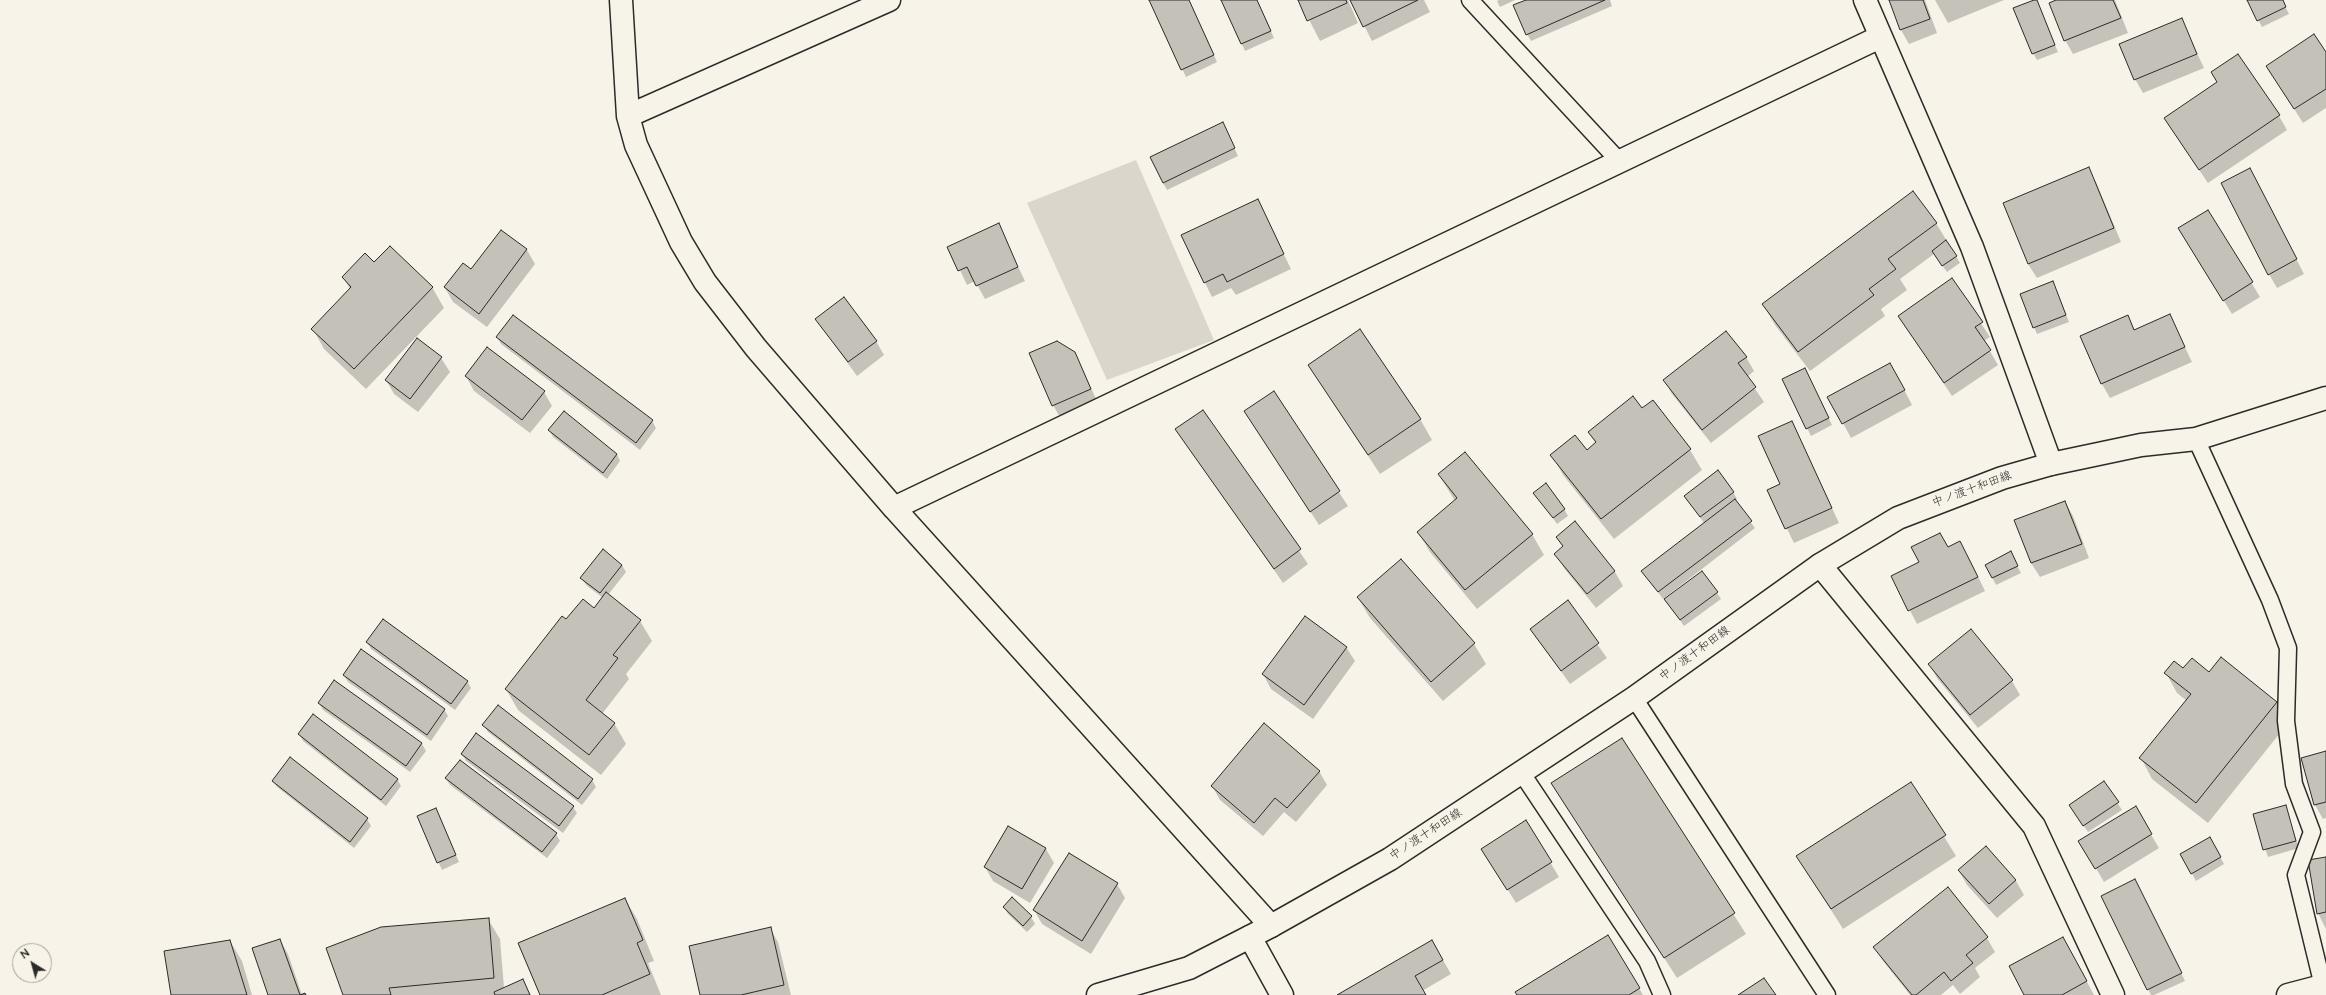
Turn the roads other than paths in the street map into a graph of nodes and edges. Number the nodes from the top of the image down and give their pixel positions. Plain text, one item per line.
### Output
1 (621, 0) edge
2 (889, 0) edge
3 (1470, 0) edge
4 (1865, 0) edge
5 (1880, 38) junction
6 (628, 116) junction
7 (1620, 162) junction
8 (2326, 398) edge
9 (2196, 439) junction
10 (2051, 464) junction
11 (894, 508) junction
12 (1820, 565) junction
13 (1634, 698) junction
14 (1521, 772) junction
15 (1271, 926) junction
16 (1250, 937) junction
17 (2324, 986) edge
18 (1098, 995) edge
19 (1282, 995) edge
20 (1662, 995) edge
21 (1827, 995) edge
22 (2113, 995) edge
23 (2288, 995) edge

1 - 6 street
2 - 6 street
3 - 7 lane
4 - 5 street
5 - 7 street
5 - 10 street
6 - 11 street
7 - 11 street
8 - 9 street, 中ノ渡十和田線
9 - 10 street, 中ノ渡十和田線
9 - 17 lane
10 - 12 street, 中ノ渡十和田線
11 - 15 street
12 - 13 street, 中ノ渡十和田線
12 - 22 street
13 - 14 street, 中ノ渡十和田線
13 - 21 lane
14 - 15 street, 中ノ渡十和田線
14 - 20 lane
15 - 16 street, 中ノ渡十和田線
16 - 18 street, 中ノ渡十和田線
16 - 19 street
17 - 23 street

